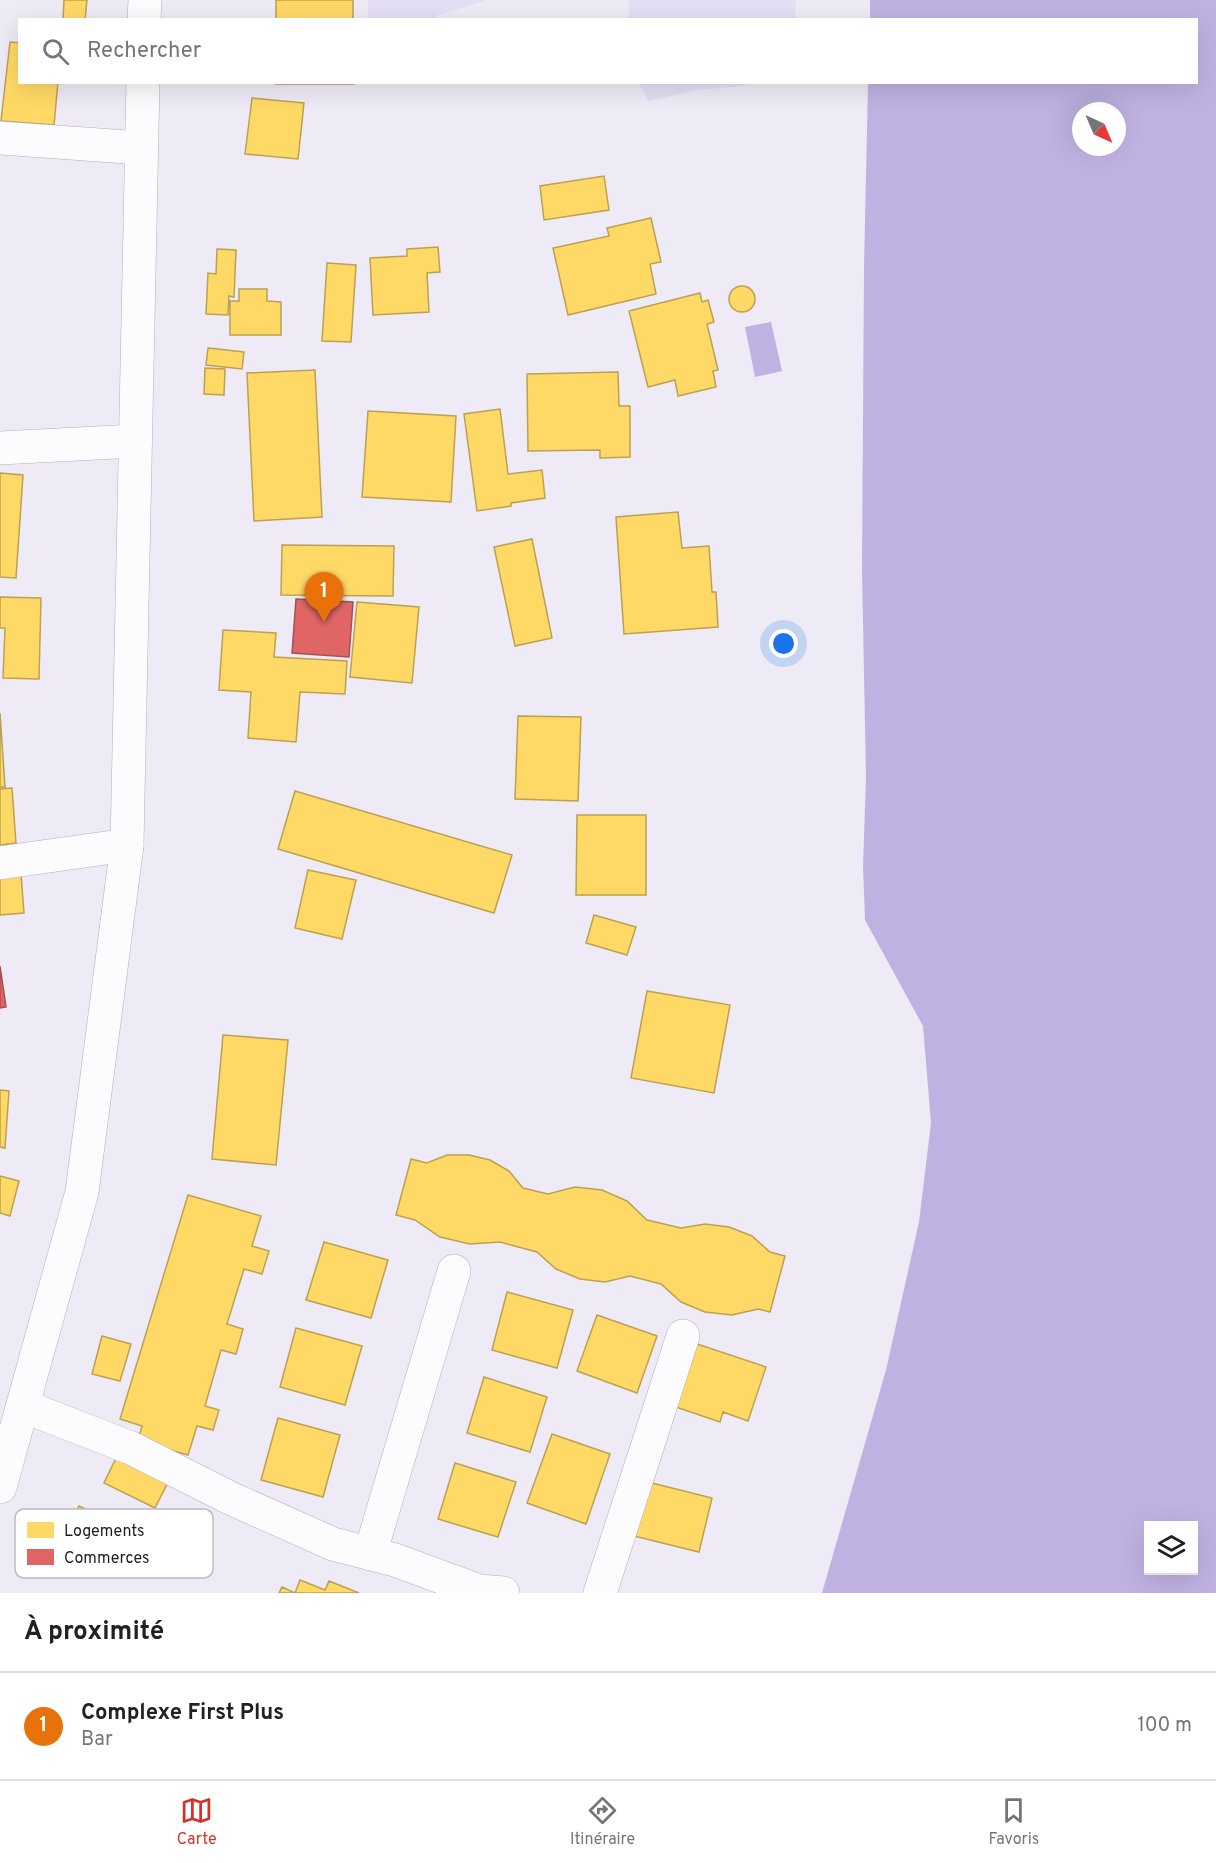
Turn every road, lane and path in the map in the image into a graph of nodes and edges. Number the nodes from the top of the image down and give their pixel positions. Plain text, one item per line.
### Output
1 (145, 0) edge
2 (144, 18) edge
3 (142, 84) edge
4 (0, 138) edge
5 (141, 148) junction
6 (135, 441) junction
7 (0, 448) edge
8 (127, 845) junction
9 (0, 864) edge
10 (454, 1271) dead end
11 (683, 1336) dead end
12 (23, 1406) junction
13 (0, 1487) edge
14 (370, 1554) junction
15 (503, 1593) edge
16 (600, 1593) edge

1 - 2 street
3 - 5 street
4 - 5 street
5 - 6 street
6 - 7 street
6 - 8 street
8 - 9 street
8 - 12 street
10 - 14 street
11 - 16 street
12 - 13 street
12 - 14 street
14 - 15 street

